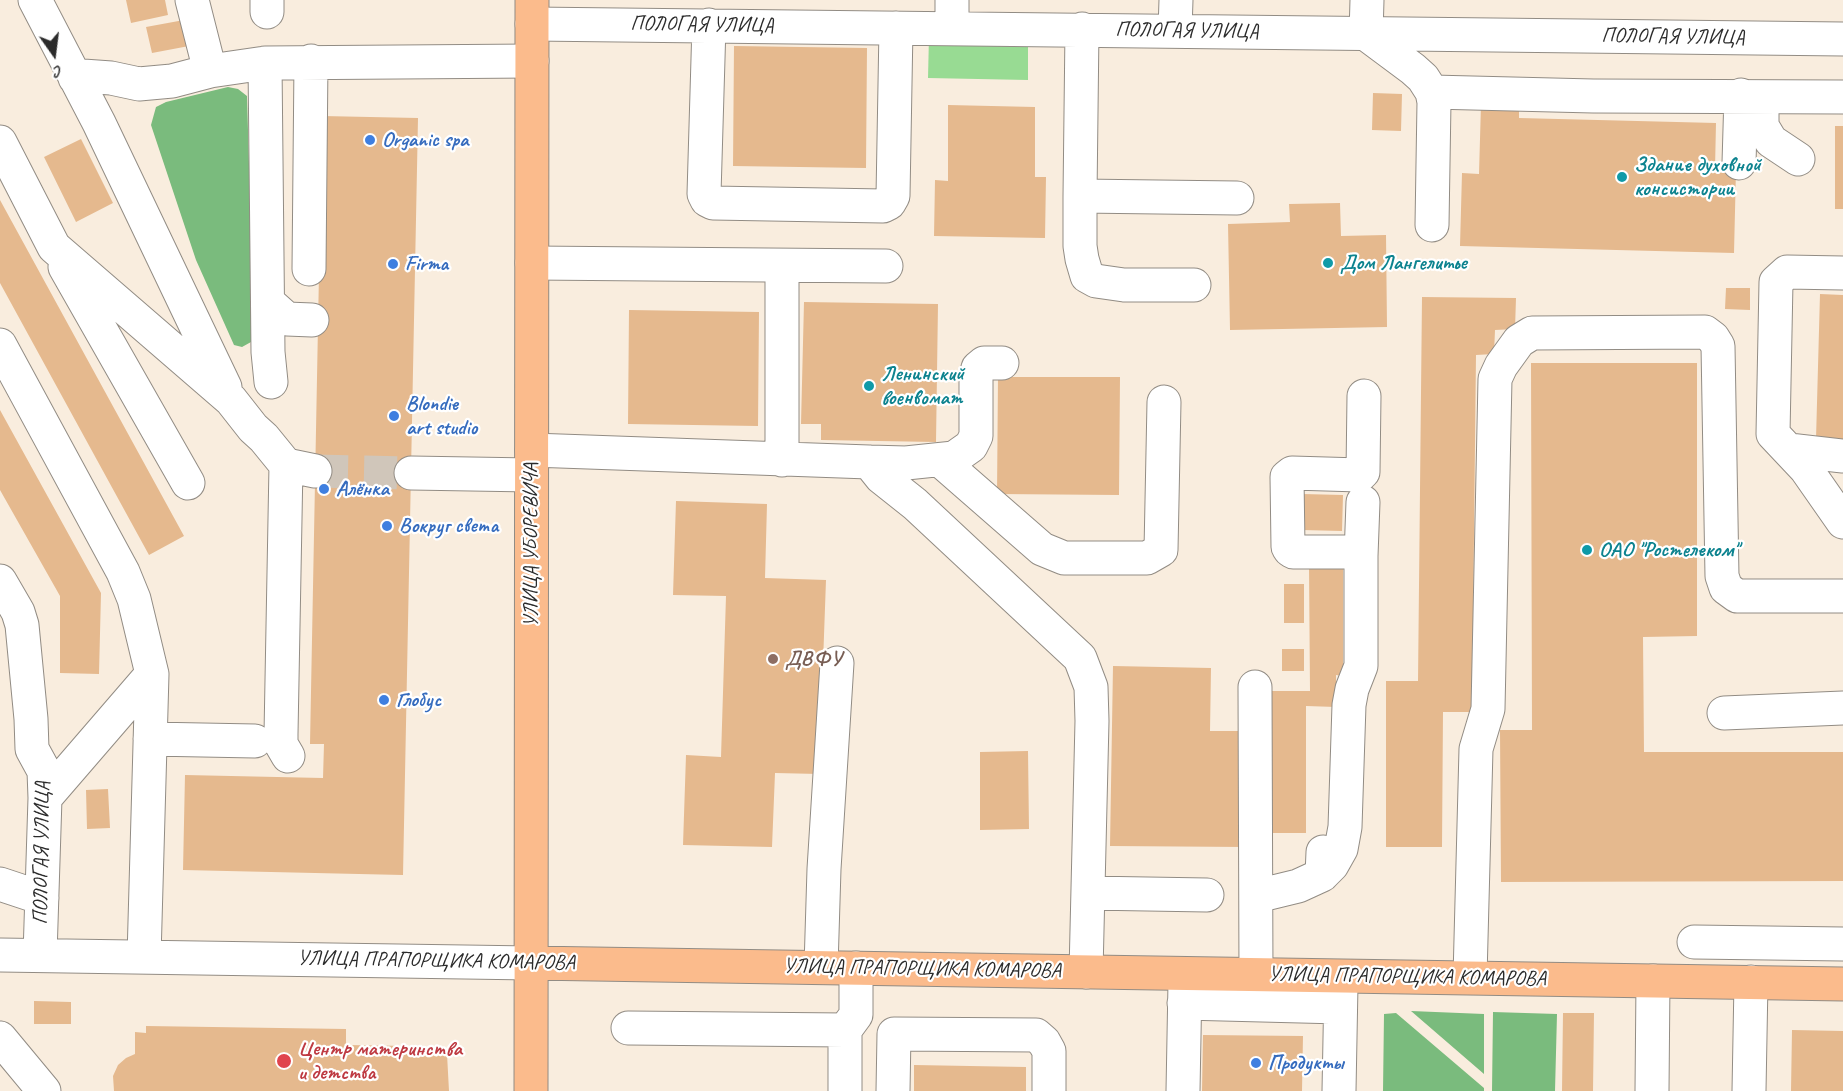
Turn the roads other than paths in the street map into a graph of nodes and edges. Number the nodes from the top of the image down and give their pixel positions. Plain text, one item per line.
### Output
1 (35, 0) edge
2 (192, 0) edge
3 (1367, 0) edge
4 (532, 12) edge
5 (952, 14) edge
6 (1176, 15) edge
7 (709, 25) junction
8 (897, 28) junction
9 (1082, 29) junction
10 (1366, 34) junction
11 (1843, 39) edge
12 (311, 61) junction
13 (532, 61) junction
14 (265, 63) junction
15 (210, 71) junction
16 (75, 78) junction
17 (1432, 92) junction
18 (1751, 96) junction
19 (1843, 97) edge
20 (0, 142) edge
21 (1798, 159) dead end
22 (1740, 163) dead end
23 (1080, 195) junction
24 (1237, 198) dead end
25 (1432, 225) dead end
26 (54, 247) junction
27 (532, 263) junction
28 (782, 266) junction
29 (886, 266) dead end
30 (309, 269) dead end
31 (1843, 273) edge
32 (1194, 285) dead end
33 (268, 302) junction
34 (312, 320) dead end
35 (0, 345) edge
36 (1002, 363) dead end
37 (271, 382) dead end
38 (1364, 396) dead end
39 (231, 400) junction
40 (1164, 402) dead end
41 (1789, 450) junction
42 (1843, 456) edge
43 (782, 460) junction
44 (939, 460) junction
45 (868, 462) junction
46 (532, 463) junction
47 (411, 473) tunnel mouth
48 (188, 483) dead end
49 (1362, 502) dead end
50 (1843, 522) edge
51 (1361, 556) junction
52 (0, 581) edge
53 (1843, 596) edge
54 (837, 663) dead end
55 (152, 674) junction
56 (1255, 687) dead end
57 (1843, 708) edge
58 (1724, 713) dead end
59 (1326, 722) dead end
60 (150, 739) junction
61 (255, 741) dead end
62 (288, 756) dead end
63 (45, 798) junction
64 (1322, 874) junction
65 (0, 884) edge
66 (1088, 893) junction
67 (1207, 895) dead end
68 (1257, 896) junction
69 (42, 898) junction
70 (1694, 942) dead end
71 (1843, 944) edge
72 (0, 955) edge
73 (40, 955) junction
74 (144, 957) junction
75 (531, 963) junction
76 (821, 967) junction
77 (856, 968) junction
78 (1086, 972) junction
79 (1256, 975) junction
80 (1470, 977) junction
81 (1653, 981) junction
82 (1750, 982) junction
83 (1843, 984) edge
84 (1184, 988) junction
85 (1340, 991) junction
86 (851, 1022) junction
87 (628, 1028) dead end
88 (894, 1034) junction
89 (0, 1038) edge
90 (845, 1086) edge
91 (893, 1086) edge
92 (44, 1091) edge
93 (531, 1091) edge
94 (1049, 1091) edge
95 (1183, 1091) edge
96 (1339, 1091) edge
97 (1652, 1091) edge
98 (1749, 1091) edge

1 - 16 street
2 - 15 street
3 - 10 street
4 - 7 street, ПОЛОГАЯ УЛИЦА
4 - 13 main road, УЛИЦА УБОРЕВИЧА
5 - 8 street, ПОЛОГАЯ УЛИЦА
5 - 9 street, ПОЛОГАЯ УЛИЦА
6 - 9 street, ПОЛОГАЯ УЛИЦА
6 - 10 street, ПОЛОГАЯ УЛИЦА
7 - 8 street, ПОЛОГАЯ УЛИЦА
7 - 8 street
9 - 23 street
10 - 11 street, ПОЛОГАЯ УЛИЦА
10 - 17 street
12 - 13 street
12 - 14 street
12 - 30 street
13 - 27 main road, УЛИЦА УБОРЕВИЧА
14 - 15 street
14 - 33 street
15 - 16 street
16 - 39 street
17 - 18 street
17 - 25 street
18 - 19 street
18 - 21 street
18 - 22 street
20 - 26 street
23 - 24 street
23 - 32 street
26 - 39 street
26 - 48 street
27 - 28 street
27 - 46 main road, УЛИЦА УБОРЕВИЧА
28 - 29 street
28 - 43 street
31 - 41 street
33 - 34 street
33 - 37 street
35 - 55 street
36 - 44 street
38 - 51 street
39 - 62 street
40 - 44 street
41 - 42 street
41 - 50 street
43 - 45 street
43 - 46 street
44 - 45 street
45 - 66 street
46 - 47 street
46 - 75 main road, УЛИЦА УБОРЕВИЧА
49 - 51 street
51 - 64 street
52 - 63 street, ПОЛОГАЯ УЛИЦА
53 - 80 street
54 - 76 street
55 - 60 street
55 - 63 street
56 - 68 street
57 - 58 street
59 - 64 street
60 - 61 street
60 - 74 street
63 - 69 street, ПОЛОГАЯ УЛИЦА
64 - 68 street
65 - 69 street
66 - 67 street
66 - 78 street
68 - 79 street
69 - 73 street, ПОЛОГАЯ УЛИЦА
70 - 71 street
72 - 73 street, УЛИЦА ПРАПОРЩИКА КОМАРОВА
73 - 74 street, УЛИЦА ПРАПОРЩИКА КОМАРОВА
74 - 75 street, УЛИЦА ПРАПОРЩИКА КОМАРОВА
75 - 76 main road, УЛИЦА ПРАПОРЩИКА КОМАРОВА
75 - 93 main road, УЛИЦА УБОРЕВИЧА
76 - 77 main road, УЛИЦА ПРАПОРЩИКА КОМАРОВА
77 - 78 main road, УЛИЦА ПРАПОРЩИКА КОМАРОВА
77 - 86 street
78 - 84 main road, УЛИЦА ПРАПОРЩИКА КОМАРОВА
79 - 84 main road, УЛИЦА ПРАПОРЩИКА КОМАРОВА
79 - 85 main road, УЛИЦА ПРАПОРЩИКА КОМАРОВА
80 - 81 main road, УЛИЦА ПРАПОРЩИКА КОМАРОВА
80 - 85 main road, УЛИЦА ПРАПОРЩИКА КОМАРОВА
81 - 82 main road, УЛИЦА ПРАПОРЩИКА КОМАРОВА
81 - 97 street
82 - 83 main road, УЛИЦА ПРАПОРЩИКА КОМАРОВА
82 - 98 street
84 - 85 street
84 - 95 street
85 - 96 street
86 - 87 street
86 - 88 street
86 - 90 street
88 - 91 street
88 - 94 street
89 - 92 street
90 - 91 street

